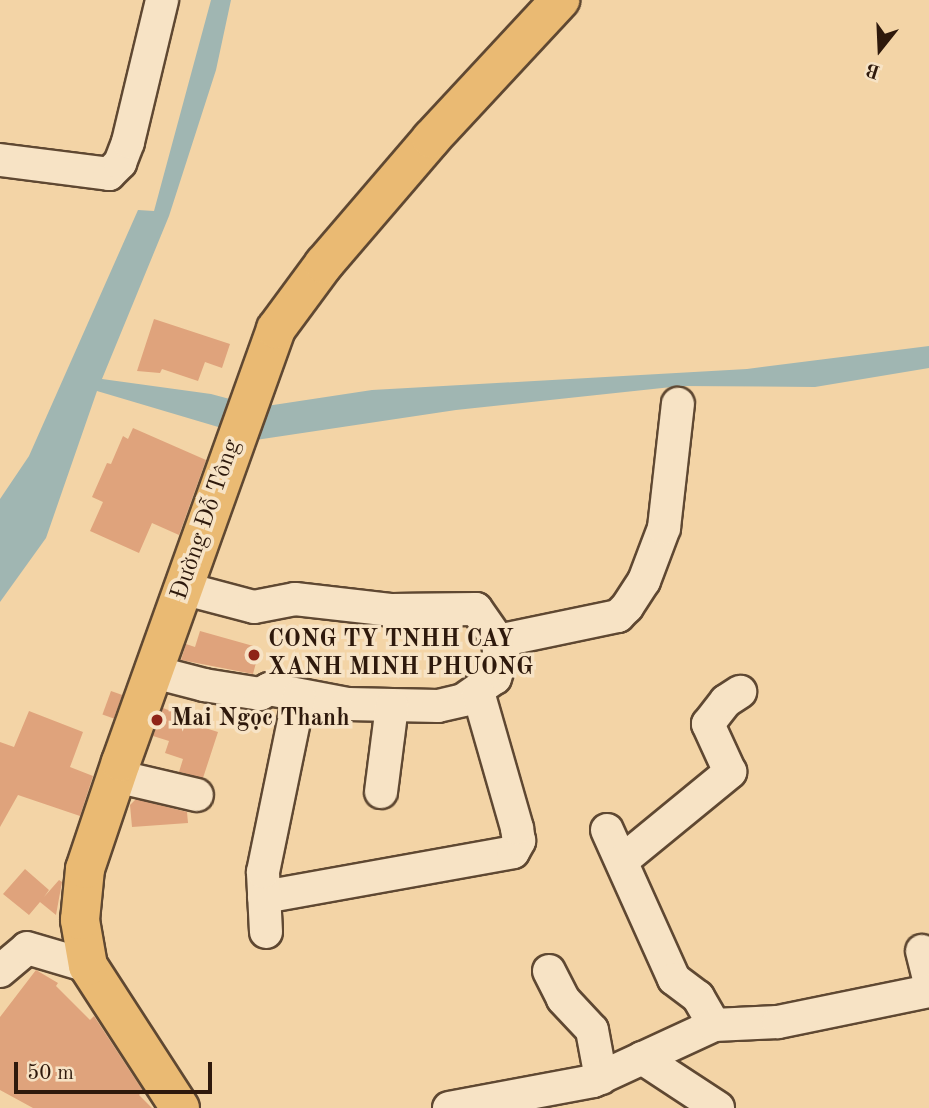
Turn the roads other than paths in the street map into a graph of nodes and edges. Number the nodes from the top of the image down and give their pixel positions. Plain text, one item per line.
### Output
1 (162, 0) edge
2 (560, 0) edge
3 (0, 160) edge
4 (678, 404) dead end
5 (182, 588) junction
6 (498, 641) junction
7 (154, 672) junction
8 (478, 692) junction
9 (740, 692) dead end
10 (299, 695) junction
11 (392, 705) junction
12 (116, 776) junction
13 (381, 792) dead end
14 (197, 795) dead end
15 (607, 830) dead end
16 (623, 860) junction
17 (264, 897) junction
18 (266, 932) dead end
19 (88, 966) junction
20 (0, 971) edge
21 (549, 971) dead end
22 (929, 991) edge
23 (714, 1025) junction
24 (642, 1058) junction
25 (601, 1078) junction
26 (546, 1100) edge
27 (180, 1108) edge
28 (449, 1108) edge
29 (718, 1108) edge

1 - 3 street
2 - 5 main road, Đường Đỗ Tông
4 - 6 street
5 - 6 street
5 - 7 main road, Đường Đỗ Tông
6 - 8 street
7 - 10 street
7 - 12 main road, Đường Đỗ Tông
8 - 11 street
8 - 17 street
9 - 16 street
10 - 11 street
10 - 17 street
11 - 13 street
12 - 14 street
12 - 19 main road, Đường Đỗ Tông
15 - 16 street
16 - 23 street
17 - 18 street
19 - 20 street
19 - 27 main road, Đường Đỗ Tông
21 - 25 street
22 - 23 street
23 - 24 street
24 - 25 street
24 - 29 street
25 - 26 street
26 - 28 street

